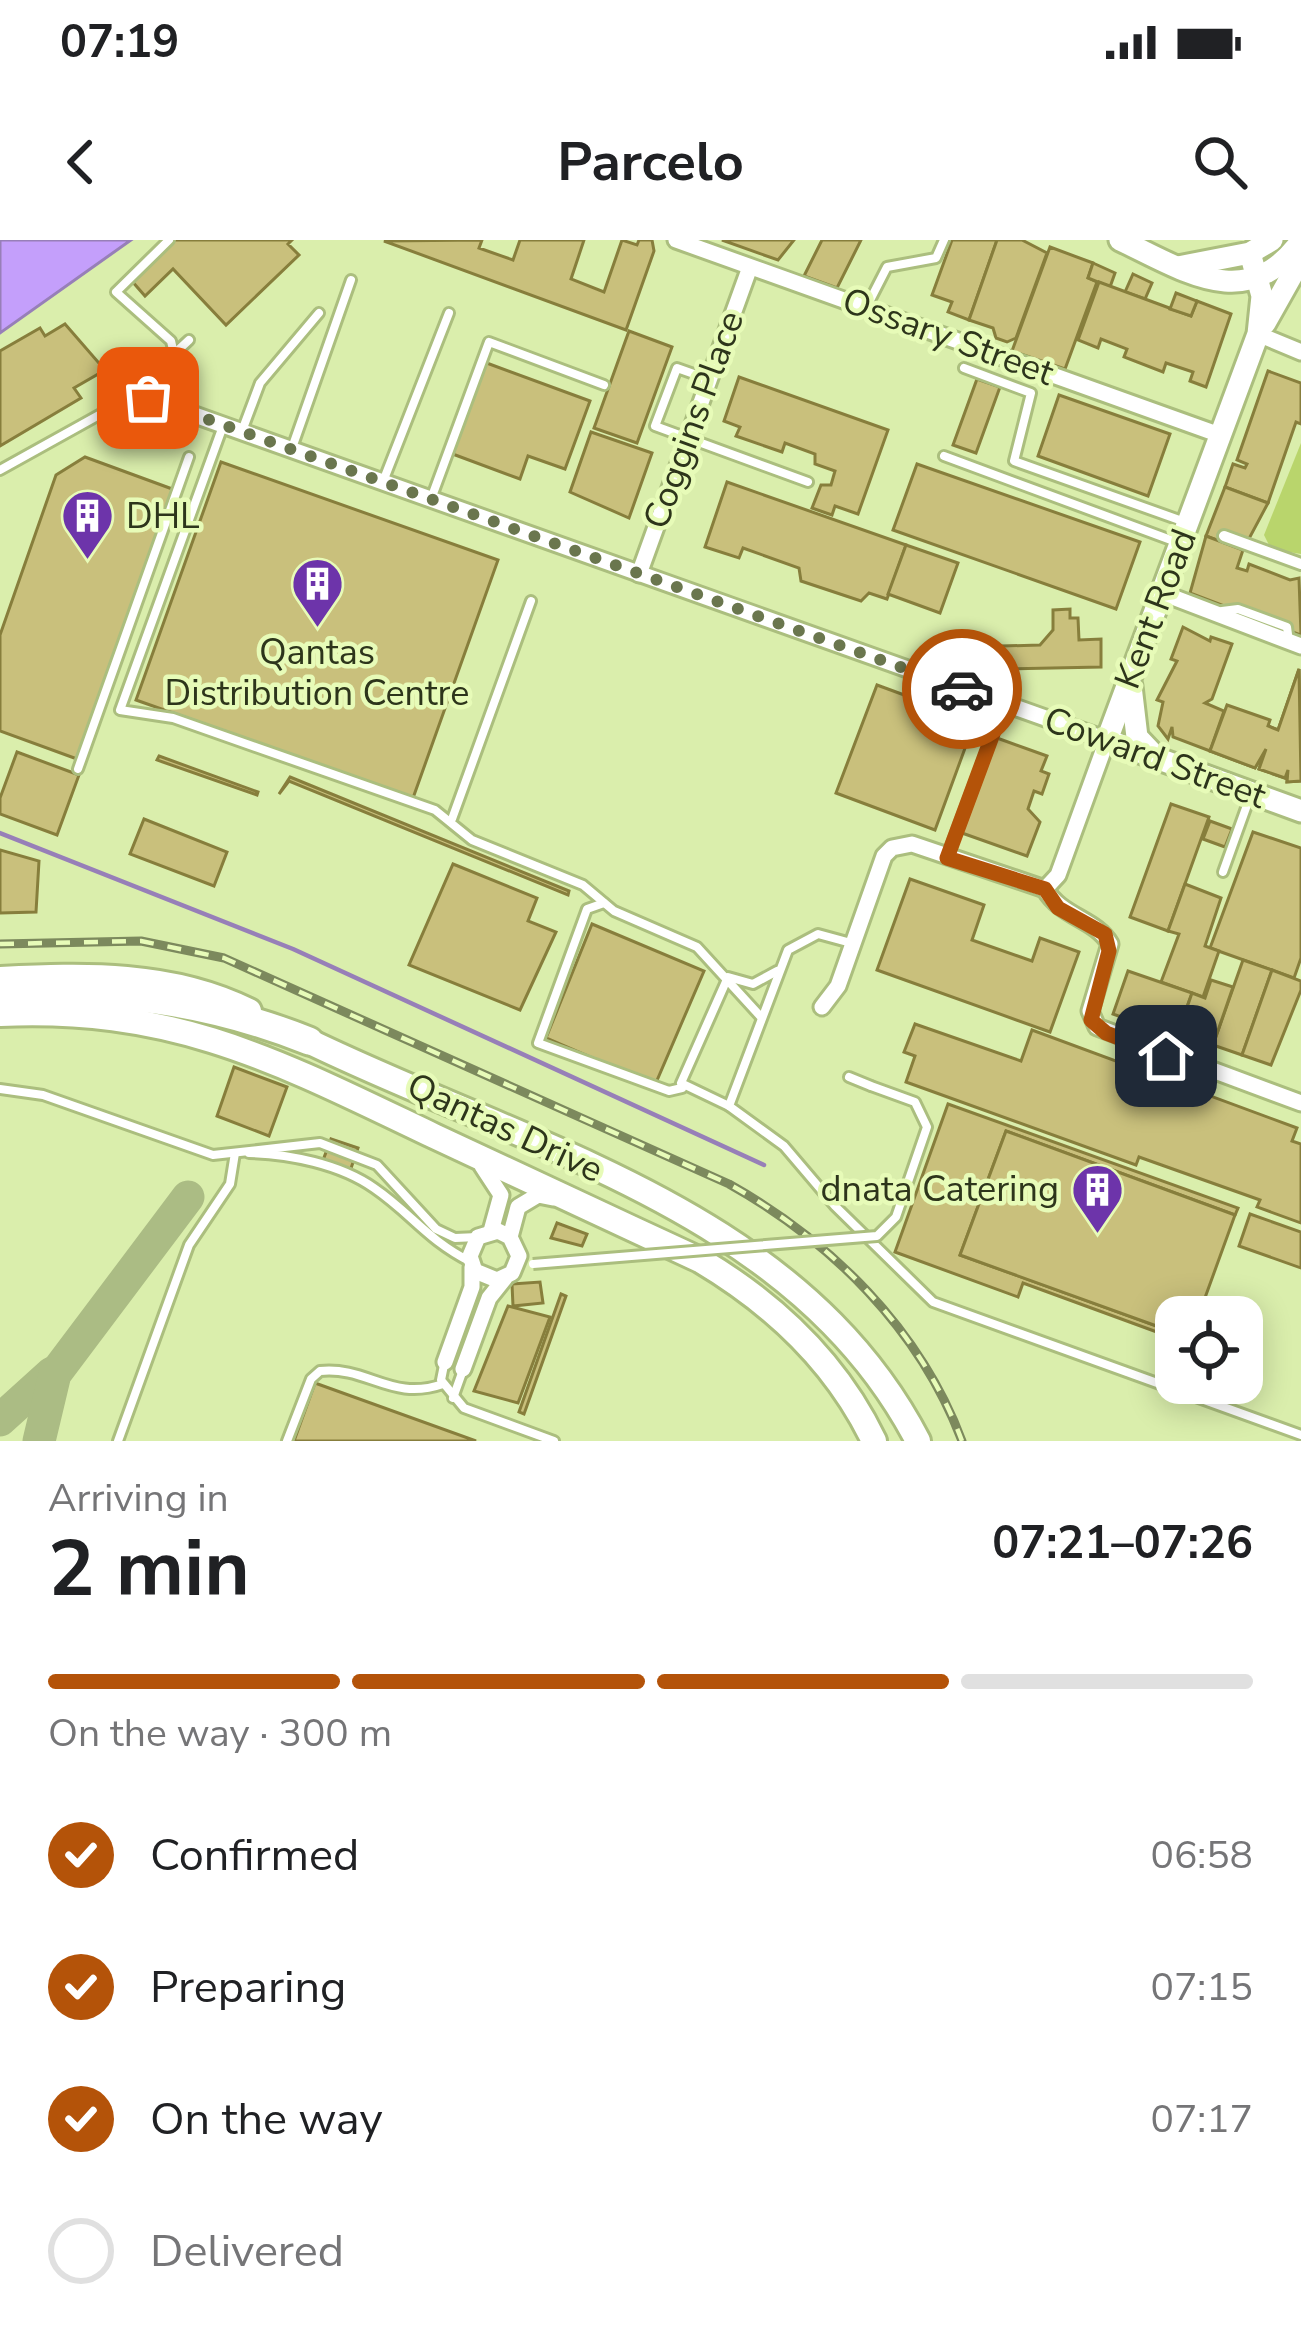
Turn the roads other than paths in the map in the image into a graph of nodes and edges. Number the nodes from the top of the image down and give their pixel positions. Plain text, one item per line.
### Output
1 (169, 240) edge
2 (676, 240) edge
3 (944, 240) edge
4 (1120, 240) edge
5 (1272, 240) edge
6 (1301, 241) edge
7 (1250, 253) junction
8 (1301, 259) edge
9 (751, 267) junction
10 (1178, 267) junction
11 (1256, 276) junction
12 (351, 280) dead end
13 (866, 308) junction
14 (448, 313) dead end
15 (319, 314) dead end
16 (1258, 334) junction
17 (189, 340) dead end
18 (1301, 352) edge
19 (174, 354) junction
20 (964, 368) dead end
21 (710, 379) junction
22 (604, 385) dead end
23 (127, 399) joint
24 (170, 407) junction
25 (223, 426) junction
26 (242, 433) junction
27 (1220, 435) junction
28 (688, 437) junction
29 (292, 451) junction
30 (944, 456) dead end
31 (189, 457) dead end
32 (0, 470) edge
33 (1044, 472) junction
34 (808, 482) dead end
35 (383, 483) junction
36 (1038, 491) junction
37 (431, 500) junction
38 (1185, 534) junction
39 (1224, 536) dead end
40 (1301, 564) edge
41 (639, 574) junction
42 (1162, 593) junction
43 (531, 601) dead end
44 (1295, 644) edge
45 (1130, 677) junction
46 (1004, 704) junction
47 (1107, 740) junction
48 (1160, 759) junction
49 (79, 769) dead end
50 (1252, 793) junction
51 (1301, 811) edge
52 (452, 819) junction
53 (947, 858) junction
54 (1223, 872) dead end
55 (1045, 889) junction
56 (604, 903) junction
57 (853, 944) junction
58 (778, 970) junction
59 (728, 976) junction
60 (0, 979) edge
61 (0, 993) edge
62 (822, 1007) dead end
63 (0, 1014) edge
64 (761, 1017) junction
65 (309, 1041) junction
66 (849, 1077) dead end
67 (682, 1088) junction
68 (0, 1089) edge
69 (1301, 1103) edge
70 (729, 1106) junction
71 (450, 1143) junction
72 (235, 1153) junction
73 (582, 1205) junction
74 (484, 1234) junction
75 (514, 1243) junction
76 (471, 1263) junction
77 (533, 1264) junction
78 (508, 1276) junction
79 (447, 1357) junction
80 (465, 1364) junction
81 (443, 1384) junction
82 (453, 1398) junction
83 (1301, 1435) edge
84 (118, 1441) edge
85 (287, 1441) edge
86 (554, 1441) edge
87 (874, 1441) edge
88 (918, 1441) edge

1 - 19 lane
2 - 9 street, Ossary Street
3 - 13 lane
4 - 10 main road
5 - 7 main road
6 - 11 main road
7 - 10 main road
7 - 11 main road, Kent Road
8 - 16 main road
9 - 13 street, Ossary Street
9 - 21 street, Coggins Place
10 - 11 main road
11 - 16 main road, Kent Road
12 - 29 lane
13 - 27 street, Ossary Street
14 - 35 lane
15 - 26 lane
16 - 18 street
16 - 27 main road, Kent Road
17 - 19 lane
19 - 24 lane
20 - 33 lane
21 - 28 street, Coggins Place
21 - 28 lane
22 - 37 lane
23 - 24 street, Coward Street
23 - 32 lane
24 - 25 street, Coward Street
25 - 26 street, Coward Street
25 - 52 lane
26 - 29 street, Coward Street
27 - 38 main road, Kent Road
28 - 34 lane
28 - 41 street, Coggins Place
29 - 35 street, Coward Street
30 - 36 lane
31 - 49 lane
33 - 36 lane
33 - 38 lane
35 - 37 street, Coward Street
36 - 38 lane
37 - 41 street, Coward Street
38 - 42 main road, Kent Road
39 - 40 street
41 - 46 street, Coward Street
42 - 44 street
42 - 45 main road, Kent Road
43 - 52 lane
45 - 47 main road, Kent Road
45 - 48 main road
46 - 47 street, Coward Street
46 - 53 lane
47 - 48 main road, Coward Street
47 - 55 street, Kent Road
48 - 50 main road, Coward Street
50 - 51 main road, Coward Street
50 - 54 lane
52 - 56 lane
53 - 55 street
53 - 57 street
55 - 69 street
56 - 59 lane
56 - 67 lane
57 - 58 lane
57 - 62 street
58 - 59 lane
58 - 64 lane
59 - 64 lane
59 - 67 lane
60 - 65 highway
61 - 65 highway, Qantas Drive
63 - 71 highway, Qantas Drive
64 - 70 lane
65 - 88 highway, Qantas Drive
66 - 77 lane, bridge
67 - 70 lane
68 - 72 lane
70 - 83 lane
71 - 73 highway, Qantas Drive
71 - 74 street
72 - 74 lane
72 - 76 lane
72 - 84 lane
73 - 75 street
73 - 87 highway, Qantas Drive
74 - 75 street
74 - 76 street
75 - 77 lane
75 - 78 street
76 - 78 street
76 - 79 street
77 - 78 lane
78 - 80 street
79 - 80 street
79 - 81 lane
80 - 82 lane
81 - 82 lane
81 - 85 lane
82 - 86 lane

